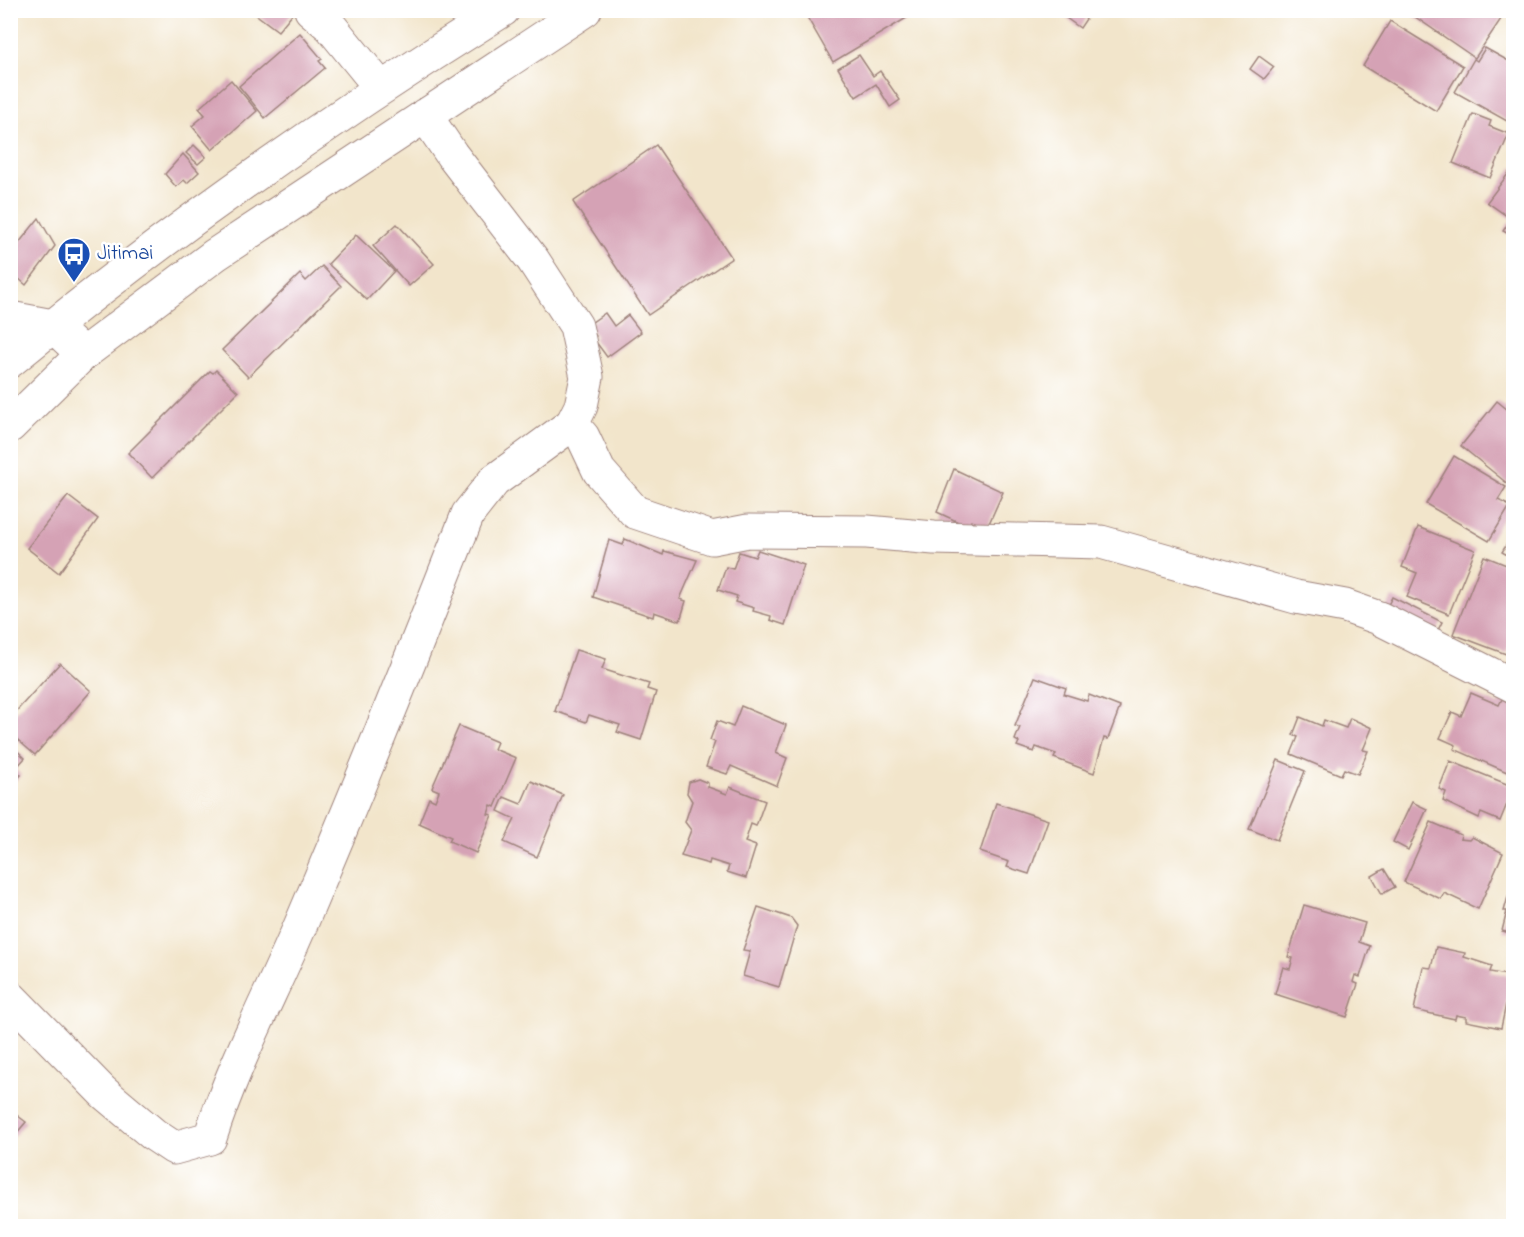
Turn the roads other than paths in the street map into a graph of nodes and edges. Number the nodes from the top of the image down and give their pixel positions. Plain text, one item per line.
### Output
1 (311, 10) edge
2 (503, 10) edge
3 (585, 10) edge
4 (380, 87) junction
5 (425, 115) junction
6 (10, 318) edge
7 (52, 327) junction
8 (83, 354) junction
9 (10, 361) edge
10 (572, 424) junction
11 (10, 426) edge
12 (1514, 686) edge
13 (10, 997) edge

1 - 4 street
2 - 4 street
3 - 5 street
4 - 7 street
5 - 8 street
5 - 10 street
6 - 7 street
7 - 8 street
7 - 9 street
8 - 11 street
10 - 12 street
10 - 13 street

